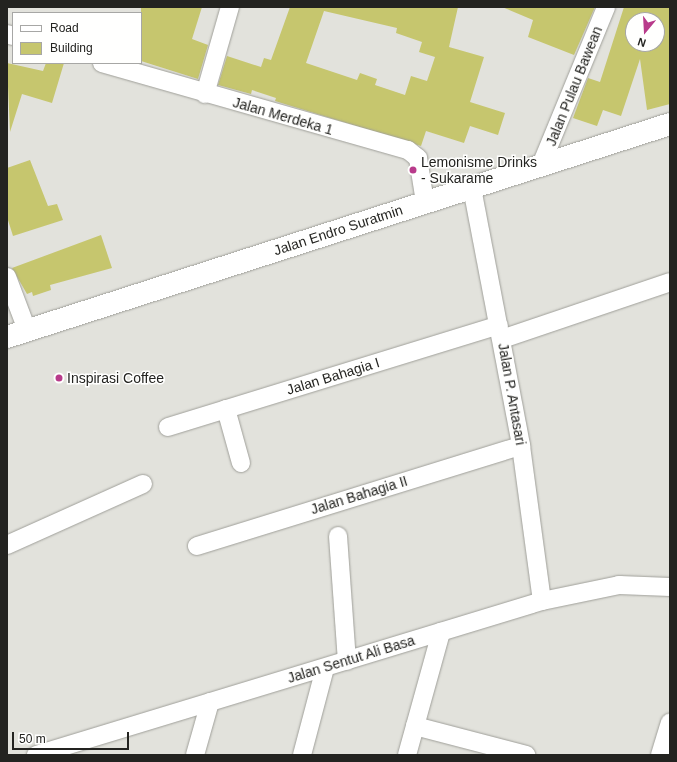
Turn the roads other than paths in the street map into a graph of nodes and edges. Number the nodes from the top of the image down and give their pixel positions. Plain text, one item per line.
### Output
1 (230, 7) edge
2 (606, 7) edge
3 (105, 64) edge
4 (205, 94) junction
5 (670, 124) edge
6 (541, 165) junction
7 (472, 188) junction
8 (425, 202) junction
9 (7, 277) edge
10 (670, 282) edge
11 (28, 330) junction
12 (501, 332) junction
13 (7, 337) edge
14 (226, 409) junction
15 (168, 427) dead end
16 (521, 446) junction
17 (241, 463) dead end
18 (143, 484) dead end
19 (338, 536) dead end
20 (7, 545) edge
21 (197, 546) dead end
22 (670, 587) edge
23 (542, 601) junction
24 (442, 632) junction
25 (346, 661) junction
26 (325, 668) junction
27 (210, 702) junction
28 (670, 723) edge
29 (415, 726) junction
30 (36, 755) edge
31 (195, 755) edge
32 (302, 755) edge
33 (407, 755) edge
34 (526, 755) edge
35 (660, 755) edge

1 - 4 street
2 - 6 street, Jalan Pulau Bawean
3 - 4 street, Jalan Merdeka 1
4 - 8 street, Jalan Merdeka 1
5 - 6 main road, Jalan Endro Suratmin
6 - 7 main road, Jalan Endro Suratmin
7 - 8 main road, Jalan Endro Suratmin
7 - 12 street, Jalan P. Antasari
8 - 11 main road, Jalan Endro Suratmin
9 - 11 street
10 - 12 street, Jalan Bahagia I
11 - 13 main road, Jalan Endro Suratmin
12 - 14 street, Jalan Bahagia I
12 - 16 street, Jalan P. Antasari
14 - 15 street, Jalan Bahagia I
14 - 17 street
16 - 21 street, Jalan Bahagia II
16 - 23 street, Jalan P. Antasari
18 - 20 street
19 - 25 street
22 - 23 street, Jalan Sentut Ali Basa
23 - 24 street, Jalan Sentut Ali Basa
24 - 25 street, Jalan Sentut Ali Basa
24 - 29 street
25 - 26 street, Jalan Sentut Ali Basa
26 - 27 street, Jalan Sentut Ali Basa
26 - 32 street
27 - 30 street, Jalan Sentut Ali Basa
27 - 31 street
28 - 35 street
29 - 33 street
29 - 34 street

